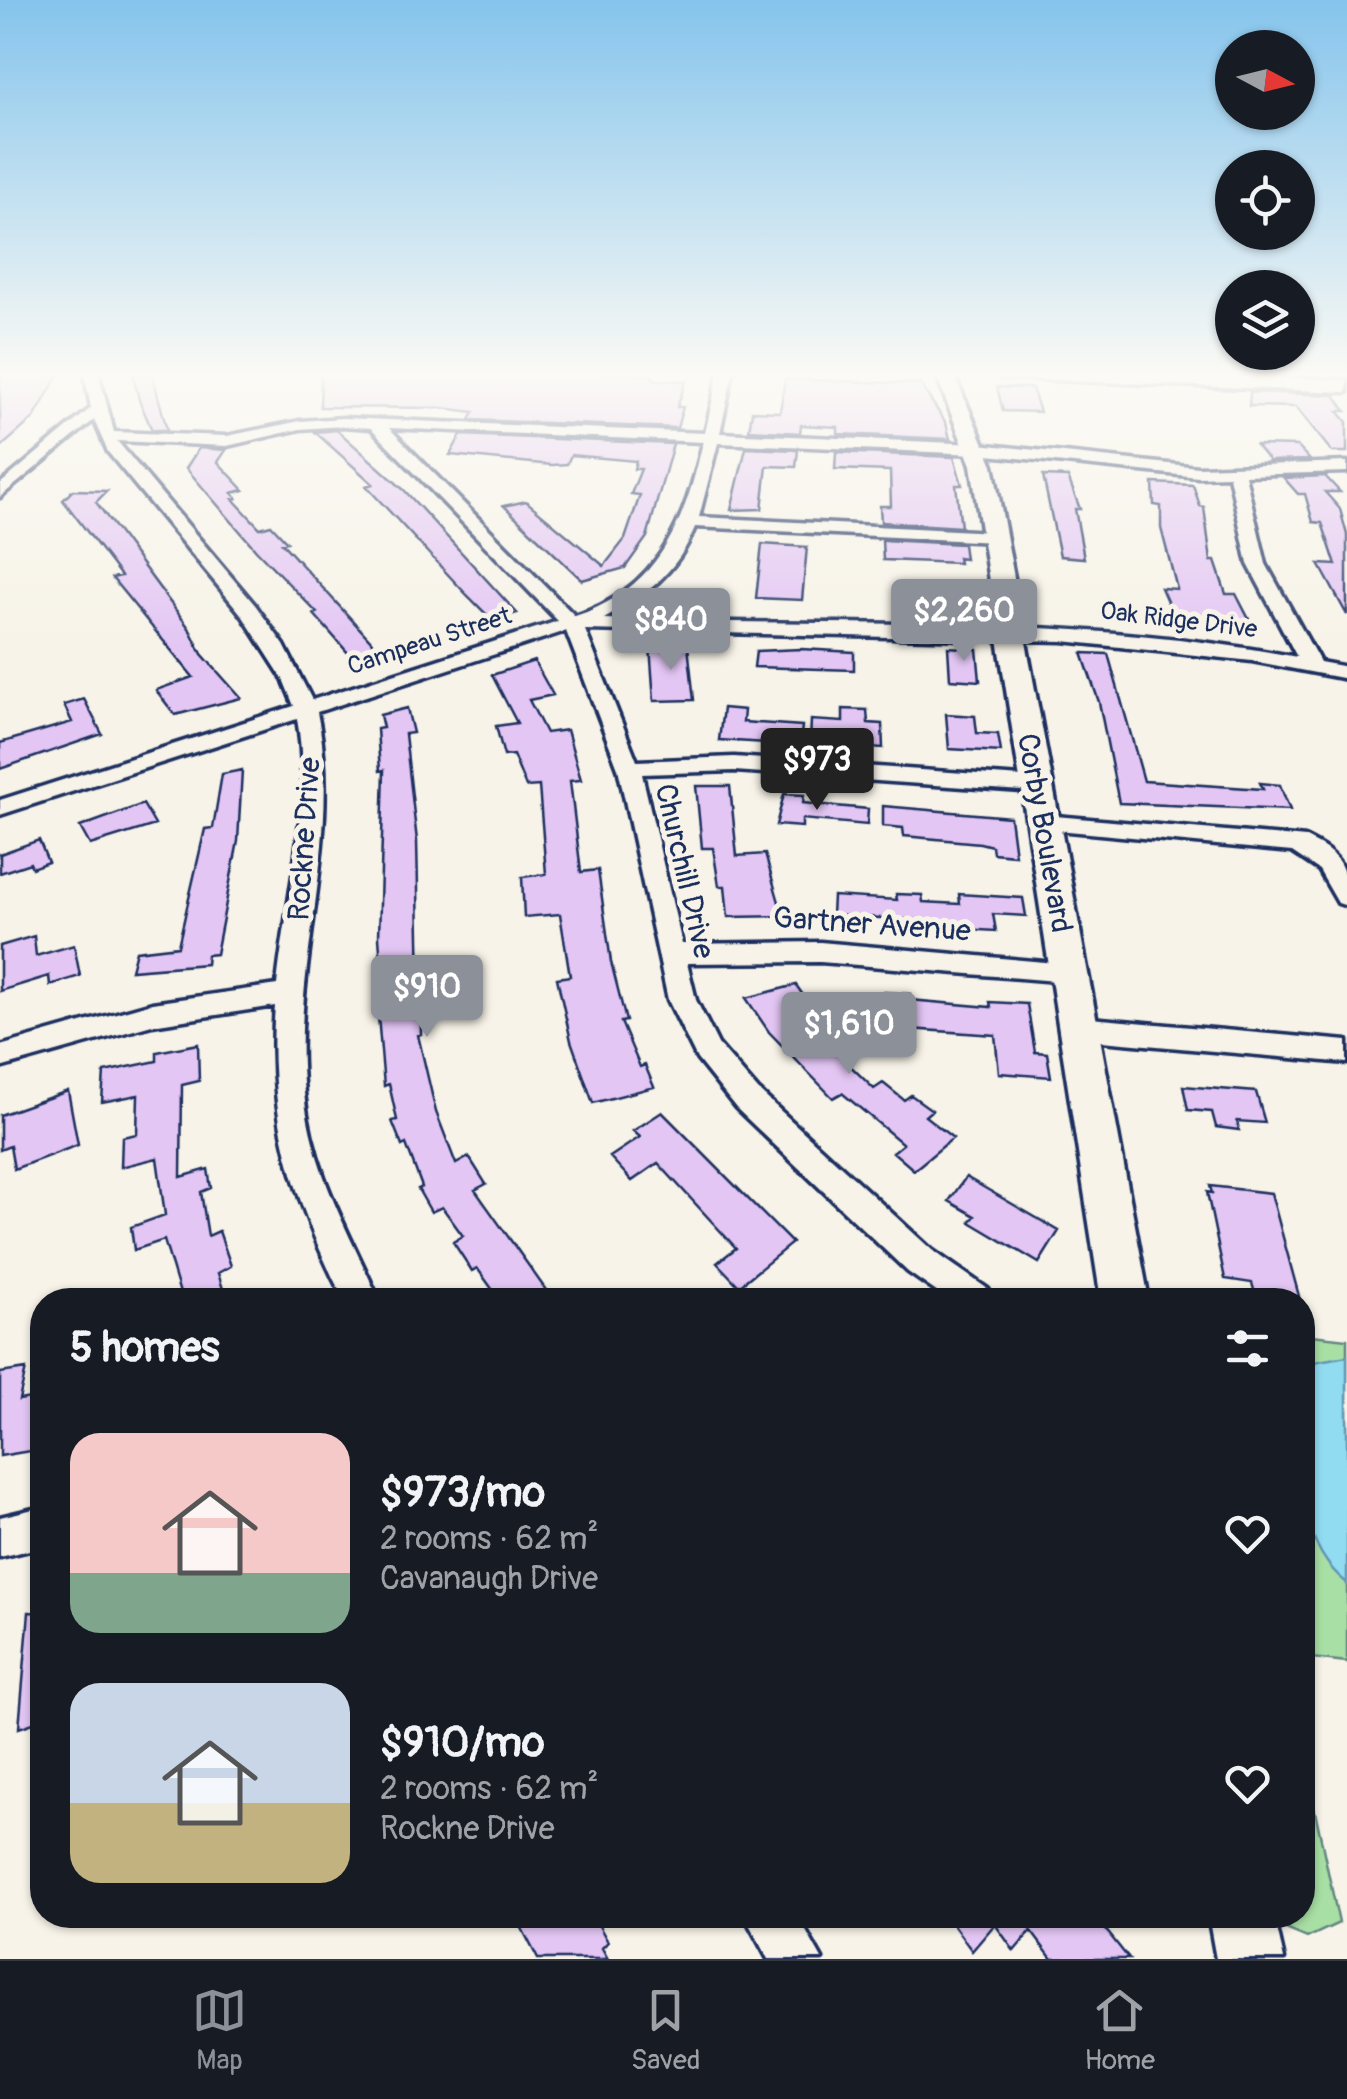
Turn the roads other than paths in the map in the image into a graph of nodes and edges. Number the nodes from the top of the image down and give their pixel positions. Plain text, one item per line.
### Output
1 (34, 463) edge
2 (128, 463) edge
3 (415, 463) edge
4 (703, 463) edge
5 (981, 463) edge
6 (1127, 463) edge
7 (1347, 467) edge
8 (1236, 474) junction
9 (0, 492) edge
10 (689, 522) junction
11 (994, 538) junction
12 (578, 624) junction
13 (1010, 630) junction
14 (1311, 664) junction
15 (1347, 673) edge
16 (305, 709) junction
17 (628, 768) junction
18 (1037, 785) junction
19 (0, 808) edge
20 (1044, 824) junction
21 (1347, 897) edge
22 (670, 954) junction
23 (1069, 972) junction
24 (291, 993) junction
25 (1078, 1028) junction
26 (1347, 1052) edge
27 (0, 1057) edge
28 (356, 1288) edge
29 (959, 1288) edge
30 (1122, 1288) edge
31 (30, 1530) edge
32 (0, 1536) edge
33 (777, 1928) edge
34 (1244, 1928) edge
35 (797, 1959) edge
36 (1250, 1959) edge

1 - 9 street
2 - 16 street, Rockne Drive
3 - 12 street, Churchill Drive
4 - 10 street, Campeau Street
5 - 11 street, Corby Boulevard
6 - 8 street
7 - 8 street
8 - 14 street
10 - 11 street
10 - 12 street, Campeau Street
11 - 13 street, Corby Boulevard
12 - 13 street, Oak Ridge Drive
12 - 16 street, Campeau Street
12 - 17 street, Churchill Drive
13 - 14 street, Oak Ridge Drive
13 - 18 street, Corby Boulevard
14 - 15 street, Oak Ridge Drive
16 - 19 street, Campeau Street
16 - 24 street, Rockne Drive
17 - 18 street
17 - 22 street, Churchill Drive
18 - 20 street, Corby Boulevard
20 - 21 street
20 - 23 street, Corby Boulevard
22 - 23 street, Gartner Avenue
22 - 29 street, Churchill Drive
23 - 25 street, Corby Boulevard
24 - 27 street
24 - 28 street, Rockne Drive
25 - 26 street
25 - 30 street, Corby Boulevard
31 - 32 street
33 - 35 street
34 - 36 street

